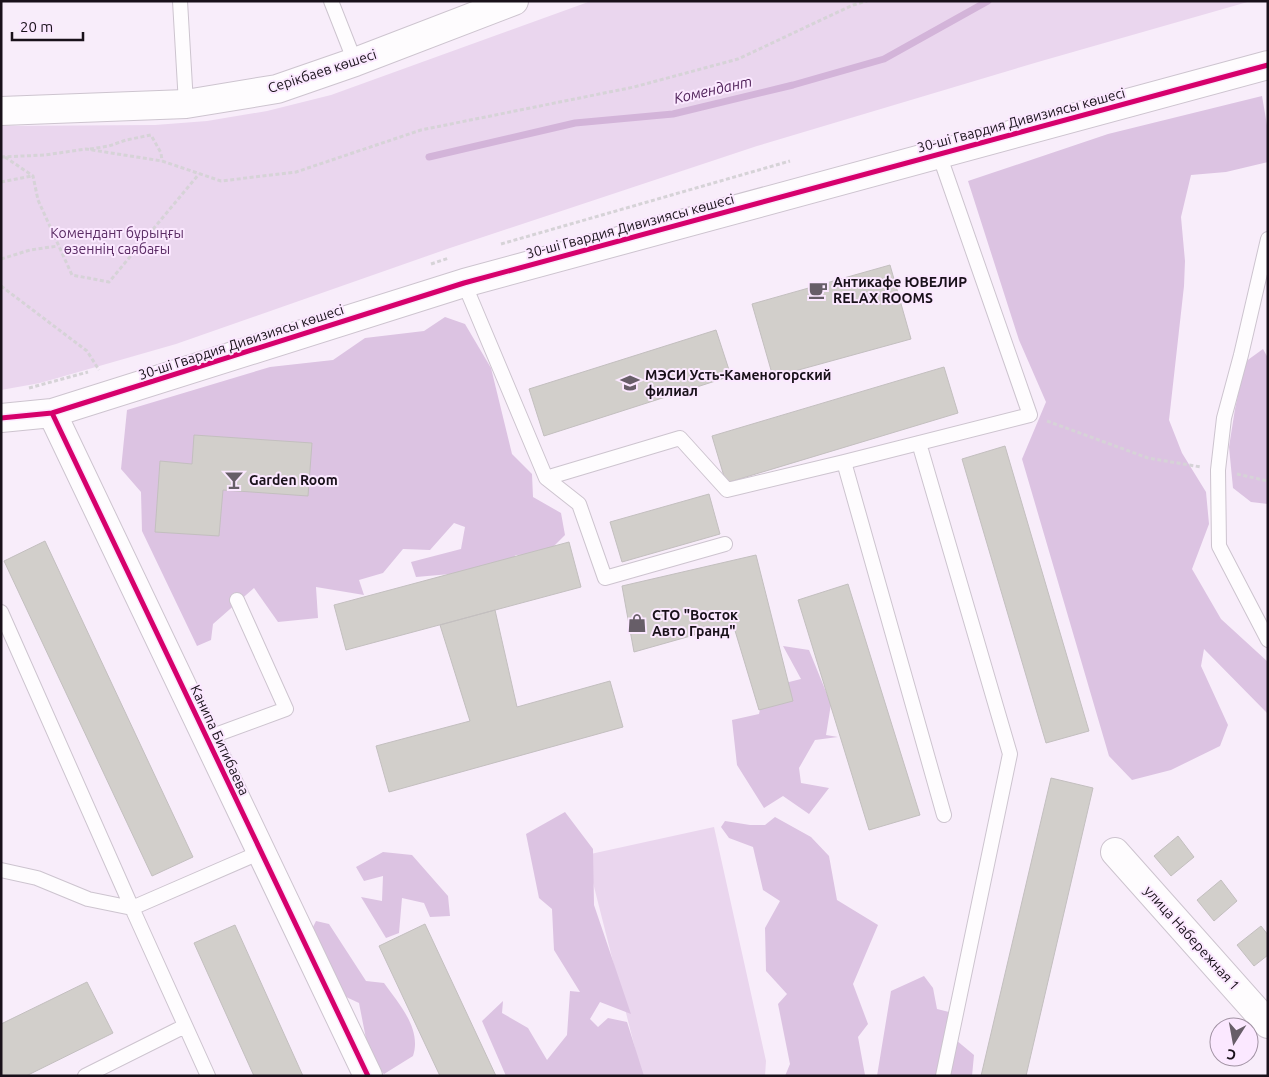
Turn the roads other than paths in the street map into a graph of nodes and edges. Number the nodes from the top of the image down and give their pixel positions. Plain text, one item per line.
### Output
1 (180, 1) edge
2 (331, 1) edge
3 (514, 1) edge
4 (354, 62) junction
5 (1268, 65) edge
6 (186, 104) junction
7 (1, 111) edge
8 (939, 154) junction
9 (1268, 240) edge
10 (464, 282) junction
11 (52, 413) junction
12 (1, 418) edge
13 (919, 443) junction
14 (844, 462) junction
15 (546, 478) junction
16 (725, 544) dead end
17 (237, 600) dead end
18 (1, 612) edge
19 (1268, 640) edge
20 (207, 738) junction
21 (944, 815) dead end
22 (261, 852) junction
23 (1116, 852) dead end
24 (2, 869) edge
25 (132, 908) junction
26 (1268, 1024) edge
27 (185, 1026) junction
28 (85, 1076) edge
29 (208, 1076) edge
30 (368, 1076) edge
31 (943, 1076) edge

1 - 6 lane
2 - 4 lane
3 - 4 street, Серікбаев көшесі
4 - 6 street, Серікбаев көшесі
5 - 8 street, 30-ші Гвардия Дивизиясы көшесі
6 - 7 street, Серікбаев көшесі
8 - 10 street, 30-ші Гвардия Дивизиясы көшесі
8 - 13 lane
9 - 19 lane
10 - 11 street, 30-ші Гвардия Дивизиясы көшесі
10 - 15 lane
11 - 12 street, 30-ші Гвардия Дивизиясы көшесі
11 - 20 street, Канипа Битибаева
13 - 14 lane
13 - 31 lane
14 - 15 lane
14 - 21 lane
15 - 16 lane
17 - 20 lane
18 - 25 lane
20 - 22 street, Канипа Битибаева
22 - 25 lane
22 - 30 street, Канипа Битибаева
23 - 26 street, улица Набережная 1
24 - 25 lane
25 - 27 lane
27 - 28 lane
27 - 29 lane

